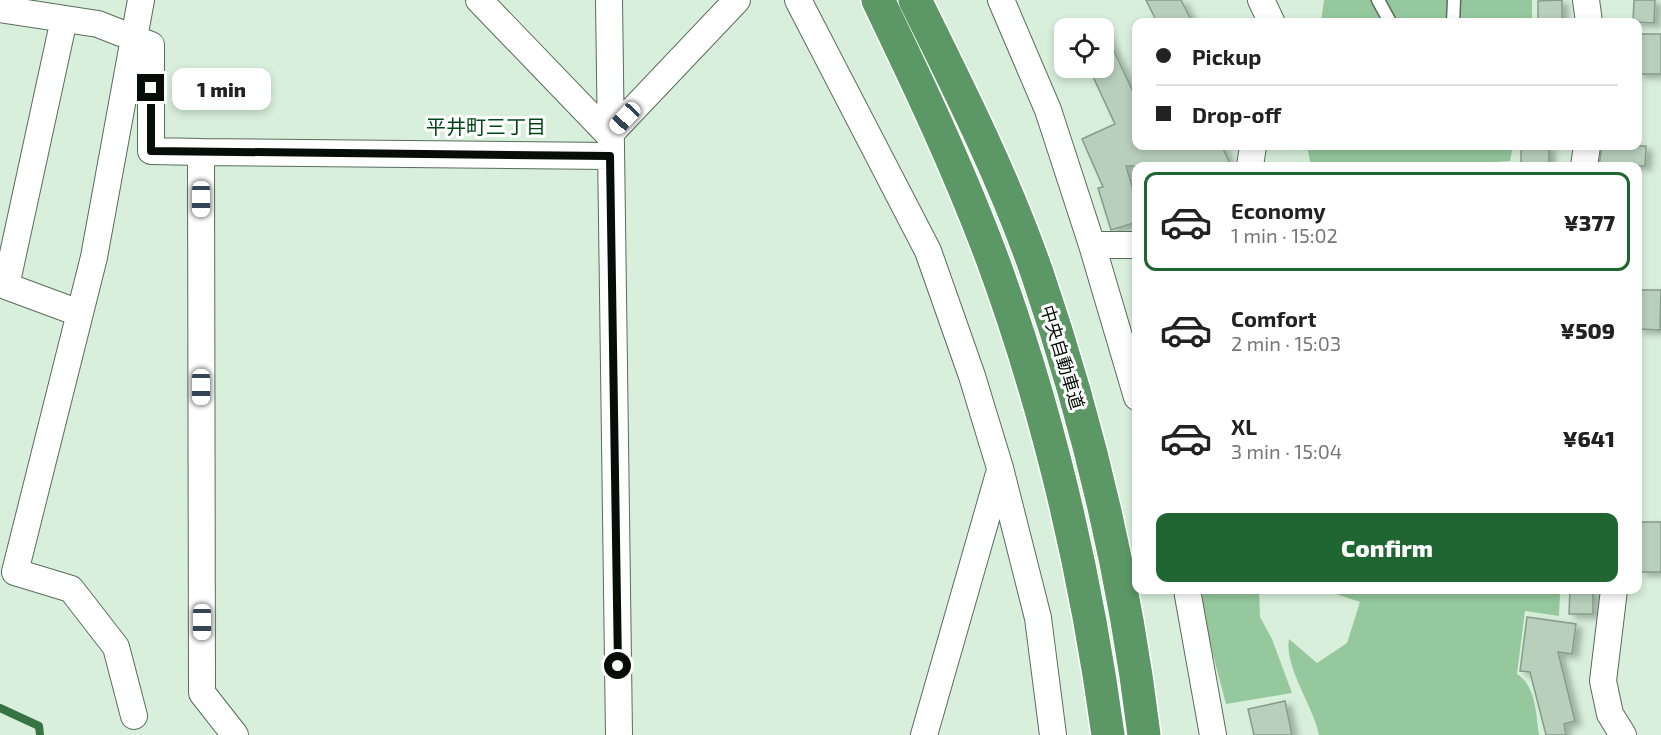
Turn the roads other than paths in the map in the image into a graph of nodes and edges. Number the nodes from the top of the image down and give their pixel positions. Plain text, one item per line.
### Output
1 (141, 0) edge
2 (479, 0) edge
3 (609, 0) edge
4 (736, 0) edge
5 (798, 0) edge
6 (878, 0) edge
7 (915, 0) edge
8 (1001, 0) edge
9 (1378, 0) edge
10 (1454, 0) edge
11 (1586, 0) edge
12 (0, 9) edge
13 (1388, 18) edge
14 (1453, 18) edge
15 (1588, 18) edge
16 (64, 19) junction
17 (134, 37) junction
18 (610, 146) junction
19 (201, 152) junction
20 (1092, 244) junction
21 (1132, 245) edge
22 (79, 313) junction
23 (1132, 380) edge
24 (1000, 468) junction
25 (1188, 594) edge
26 (1614, 594) edge
27 (134, 716) dead end
28 (235, 735) edge
29 (620, 735) edge
30 (924, 735) edge
31 (1053, 735) edge
32 (1108, 735) edge
33 (1144, 735) edge
34 (1213, 735) edge
35 (1623, 735) edge

1 - 17 street
2 - 18 street
3 - 18 street
4 - 18 street
5 - 24 street
6 - 32 highway, 中央自動車道
7 - 33 highway, 中央自動車道
8 - 20 street
9 - 13 lane
10 - 14 lane
11 - 15 street
12 - 16 street
16 - 17 street
16 - 22 street
17 - 19 street
17 - 22 street
18 - 19 street
18 - 29 street
19 - 28 street
20 - 21 street
20 - 23 street
22 - 27 street
24 - 30 street
24 - 31 street
25 - 34 street
26 - 35 street

